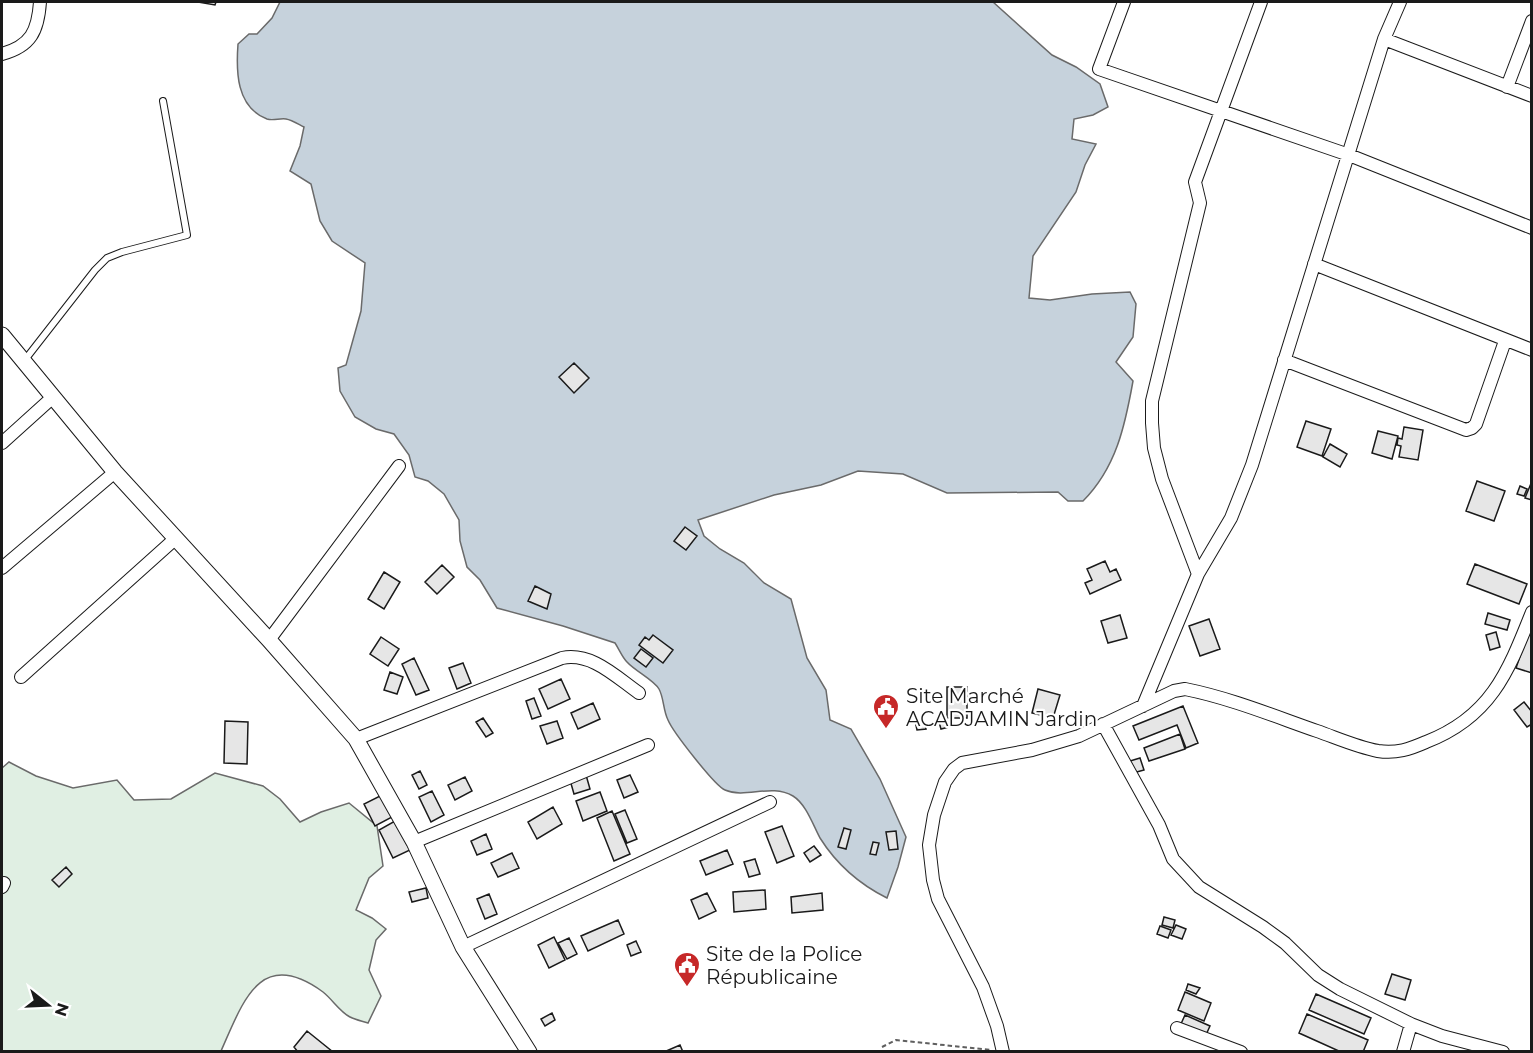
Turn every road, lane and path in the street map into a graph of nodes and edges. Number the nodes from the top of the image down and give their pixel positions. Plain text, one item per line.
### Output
1 (40, 2) edge
2 (1124, 2) edge
3 (1261, 2) edge
4 (1400, 2) edge
5 (1532, 21) edge
6 (1384, 39) junction
7 (2, 54) edge
8 (1507, 87) junction
9 (1532, 96) edge
10 (163, 101) dead end
11 (1221, 111) junction
12 (1349, 155) junction
13 (1532, 228) edge
14 (1314, 264) junction
15 (2, 334) edge
16 (1505, 340) junction
17 (1532, 350) edge
18 (1284, 360) junction
19 (24, 361) junction
20 (53, 397) junction
21 (2, 443) edge
22 (399, 466) dead end
23 (115, 472) junction
24 (176, 538) junction
25 (2, 568) edge
26 (1198, 574) junction
27 (1532, 612) edge
28 (269, 640) junction
29 (21, 677) dead end
30 (639, 693) dead end
31 (1143, 706) junction
32 (1104, 724) junction
33 (356, 739) junction
34 (648, 745) dead end
35 (770, 802) dead end
36 (414, 842) junction
37 (464, 947) junction
38 (1411, 1024) junction
39 (1177, 1029) dead end
40 (882, 1047) dead end
41 (1003, 1051) edge
42 (529, 1052) edge
43 (1241, 1052) edge
44 (1403, 1052) edge
45 (1503, 1052) edge

1 - 7 street
2 - 11 street
3 - 11 street
4 - 6 street
5 - 8 street
6 - 8 street
6 - 12 street
8 - 9 street
10 - 19 lane
11 - 12 street
11 - 26 street
12 - 13 street
12 - 14 street
14 - 16 street
14 - 18 street
15 - 19 street
16 - 17 street
16 - 18 street
18 - 26 street
19 - 20 street
20 - 21 street
20 - 23 street
22 - 28 street
23 - 24 street
23 - 25 street
24 - 28 street
24 - 29 street
26 - 31 street
27 - 31 street
28 - 33 street
30 - 33 street
31 - 32 street
32 - 38 street
32 - 41 street
33 - 36 street
34 - 36 street
35 - 37 street
36 - 37 street
37 - 42 street
38 - 44 street
38 - 45 street
39 - 43 street
40 - 41 path

